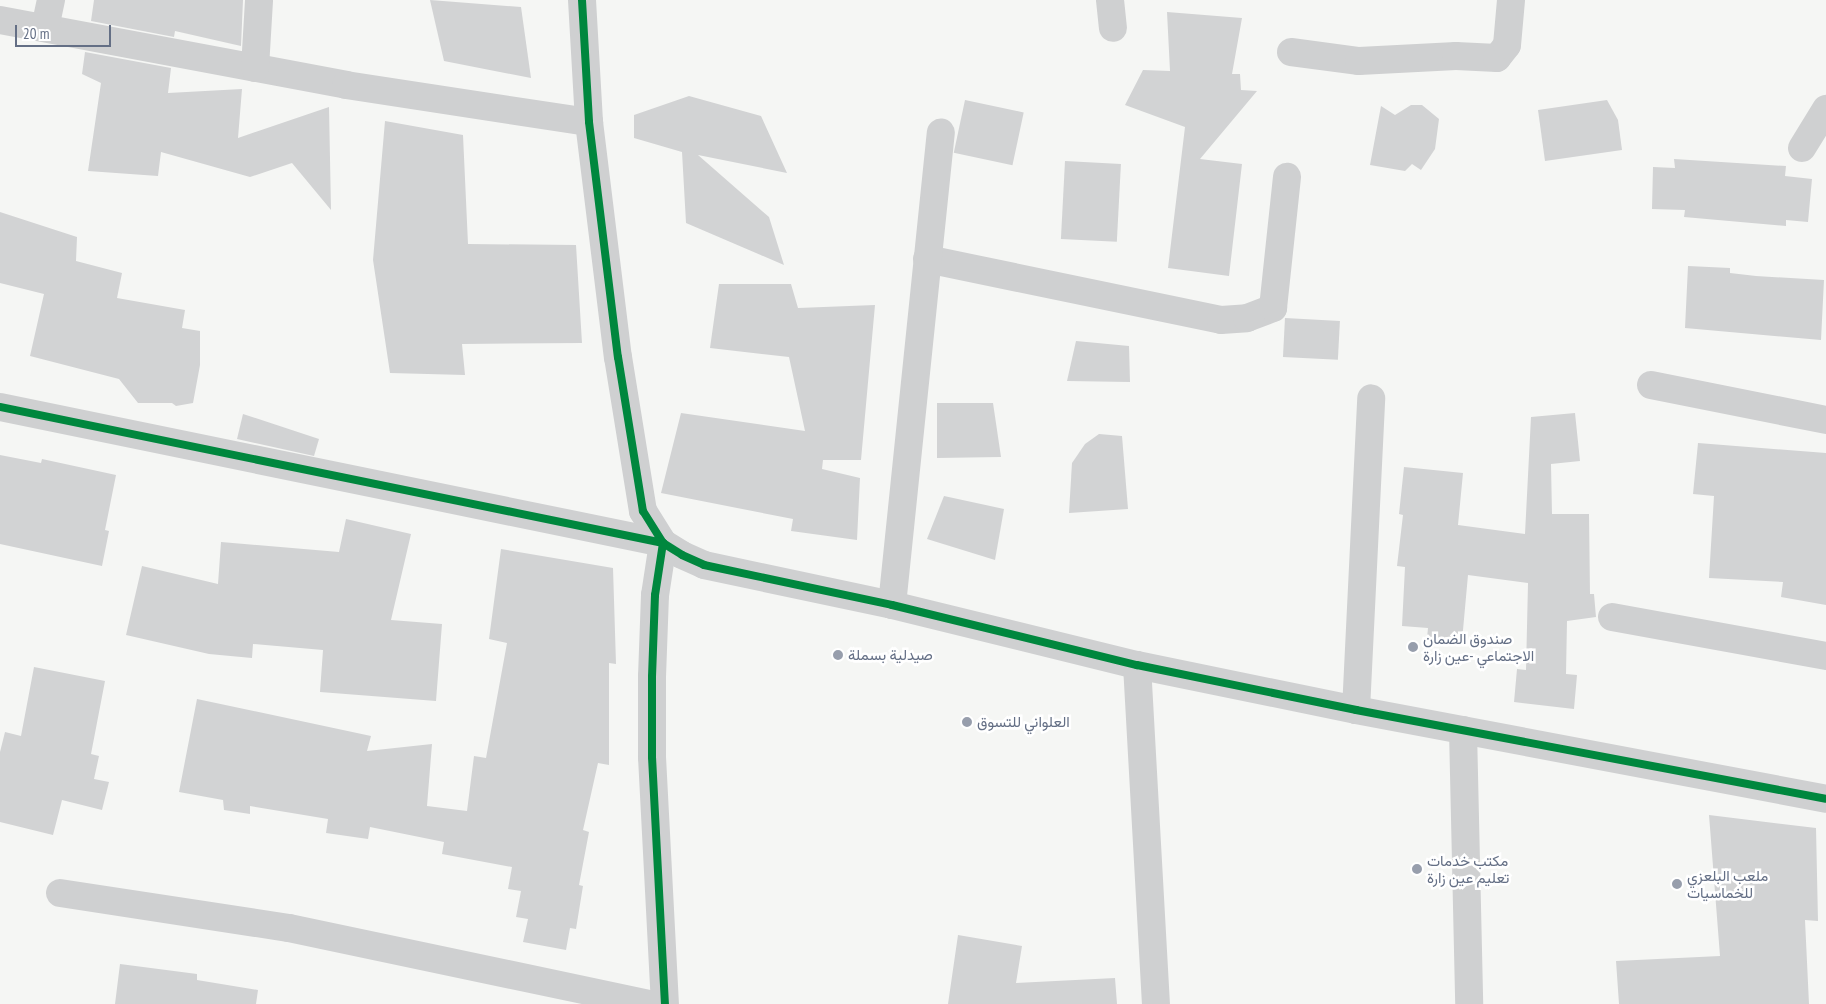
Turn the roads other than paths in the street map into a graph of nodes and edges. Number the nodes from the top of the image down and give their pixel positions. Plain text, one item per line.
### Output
1 (52, 0) edge
2 (259, 0) edge
3 (582, 0) edge
4 (1110, 0) edge
5 (1511, 0) edge
6 (0, 20) edge
7 (45, 28) junction
8 (1114, 28) dead end
9 (1291, 52) dead end
10 (255, 68) junction
11 (1826, 109) edge
12 (589, 122) junction
13 (941, 132) dead end
14 (1802, 148) dead end
15 (1287, 177) dead end
16 (927, 259) junction
17 (1650, 385) dead end
18 (1371, 398) dead end
19 (0, 407) edge
20 (1826, 420) edge
21 (664, 543) junction
22 (892, 605) junction
23 (1612, 617) dead end
24 (1826, 656) edge
25 (1137, 665) junction
26 (1356, 710) junction
27 (1463, 730) junction
28 (1826, 798) edge
29 (60, 893) dead end
30 (650, 1004) edge
31 (665, 1004) edge
32 (1156, 1004) edge
33 (1468, 1004) edge

1 - 7 street
2 - 10 street
3 - 12 street
4 - 8 street
5 - 9 street
6 - 7 street
7 - 10 street
10 - 12 street
11 - 14 street
12 - 21 street
13 - 16 street
15 - 16 street
16 - 22 street
17 - 20 street
18 - 26 street
19 - 21 street
21 - 22 street
21 - 31 street
22 - 25 street
23 - 24 street
25 - 26 street
25 - 32 street
26 - 27 street
27 - 28 street
27 - 33 street
29 - 30 street

